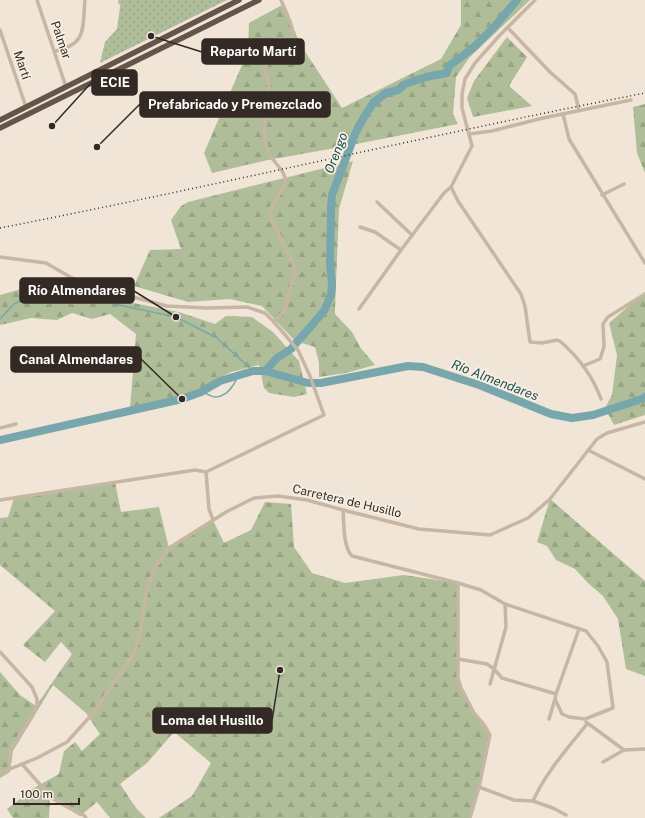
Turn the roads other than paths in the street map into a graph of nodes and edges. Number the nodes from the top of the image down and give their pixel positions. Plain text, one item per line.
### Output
1 (37, 0) edge
2 (86, 0) edge
3 (239, 0) edge
4 (259, 0) edge
5 (281, 0) edge
6 (535, 0) edge
7 (508, 28) junction
8 (0, 30) edge
9 (55, 51) junction
10 (66, 87) junction
11 (631, 100) dead end
12 (26, 107) junction
13 (579, 110) junction
14 (563, 114) junction
15 (0, 120) edge
16 (0, 128) edge
17 (469, 134) junction
18 (624, 184) dead end
19 (451, 188) junction
20 (602, 195) junction
21 (377, 202) dead end
22 (360, 227) dead end
23 (412, 235) junction
24 (401, 250) junction
25 (0, 257) edge
26 (645, 263) edge
27 (645, 294) edge
28 (359, 309) dead end
29 (274, 322) junction
30 (583, 366) junction
31 (601, 399) dead end
32 (645, 422) edge
33 (16, 424) dead end
34 (0, 428) edge
35 (588, 450) junction
36 (206, 472) junction
37 (645, 479) edge
38 (0, 500) edge
39 (344, 510) junction
40 (213, 520) junction
41 (458, 583) junction
42 (505, 604) junction
43 (579, 629) junction
44 (0, 652) edge
45 (458, 660) junction
46 (494, 669) junction
47 (490, 684) dead end
48 (556, 694) junction
49 (555, 699) junction
50 (549, 719) dead end
51 (585, 719) junction
52 (587, 724) junction
53 (645, 749) edge
54 (624, 750) junction
55 (603, 762) dead end
56 (22, 764) junction
57 (9, 769) junction
58 (0, 773) edge
59 (479, 787) junction
60 (533, 801) junction
61 (566, 815) dead end
62 (86, 818) edge
63 (470, 818) edge

1 - 9 street, Palmar
2 - 9 street
3 - 10 highway
4 - 16 highway
5 - 29 street
6 - 7 street
7 - 13 street
7 - 17 street
8 - 12 street, Martí
9 - 10 street, Palmar
10 - 12 highway
11 - 13 street
12 - 15 highway
13 - 14 street
14 - 17 street
14 - 20 street
17 - 19 street
18 - 20 street
19 - 23 street
19 - 30 street
20 - 26 street
21 - 23 street
22 - 24 street
23 - 24 street
24 - 28 street
25 - 29 street
27 - 30 street
29 - 36 street
30 - 31 street
32 - 35 street, Carretera de Husillo
33 - 34 street
35 - 37 street
35 - 39 street, Carretera de Husillo
36 - 38 street
36 - 40 street
39 - 40 street, Carretera de Husillo
39 - 41 street
40 - 56 street, Carretera de Husillo
41 - 42 street
41 - 45 street
42 - 43 street
42 - 46 street
43 - 48 street
43 - 51 street
44 - 57 street
45 - 46 street
45 - 59 street
46 - 47 street
46 - 48 street
48 - 49 street
49 - 50 street
49 - 51 street
51 - 52 street
52 - 54 street
52 - 60 street
53 - 54 street
54 - 55 street
56 - 57 street, Carretera de Husillo
56 - 62 street
57 - 58 street, Carretera de Husillo
59 - 60 street
59 - 63 street
60 - 61 street

